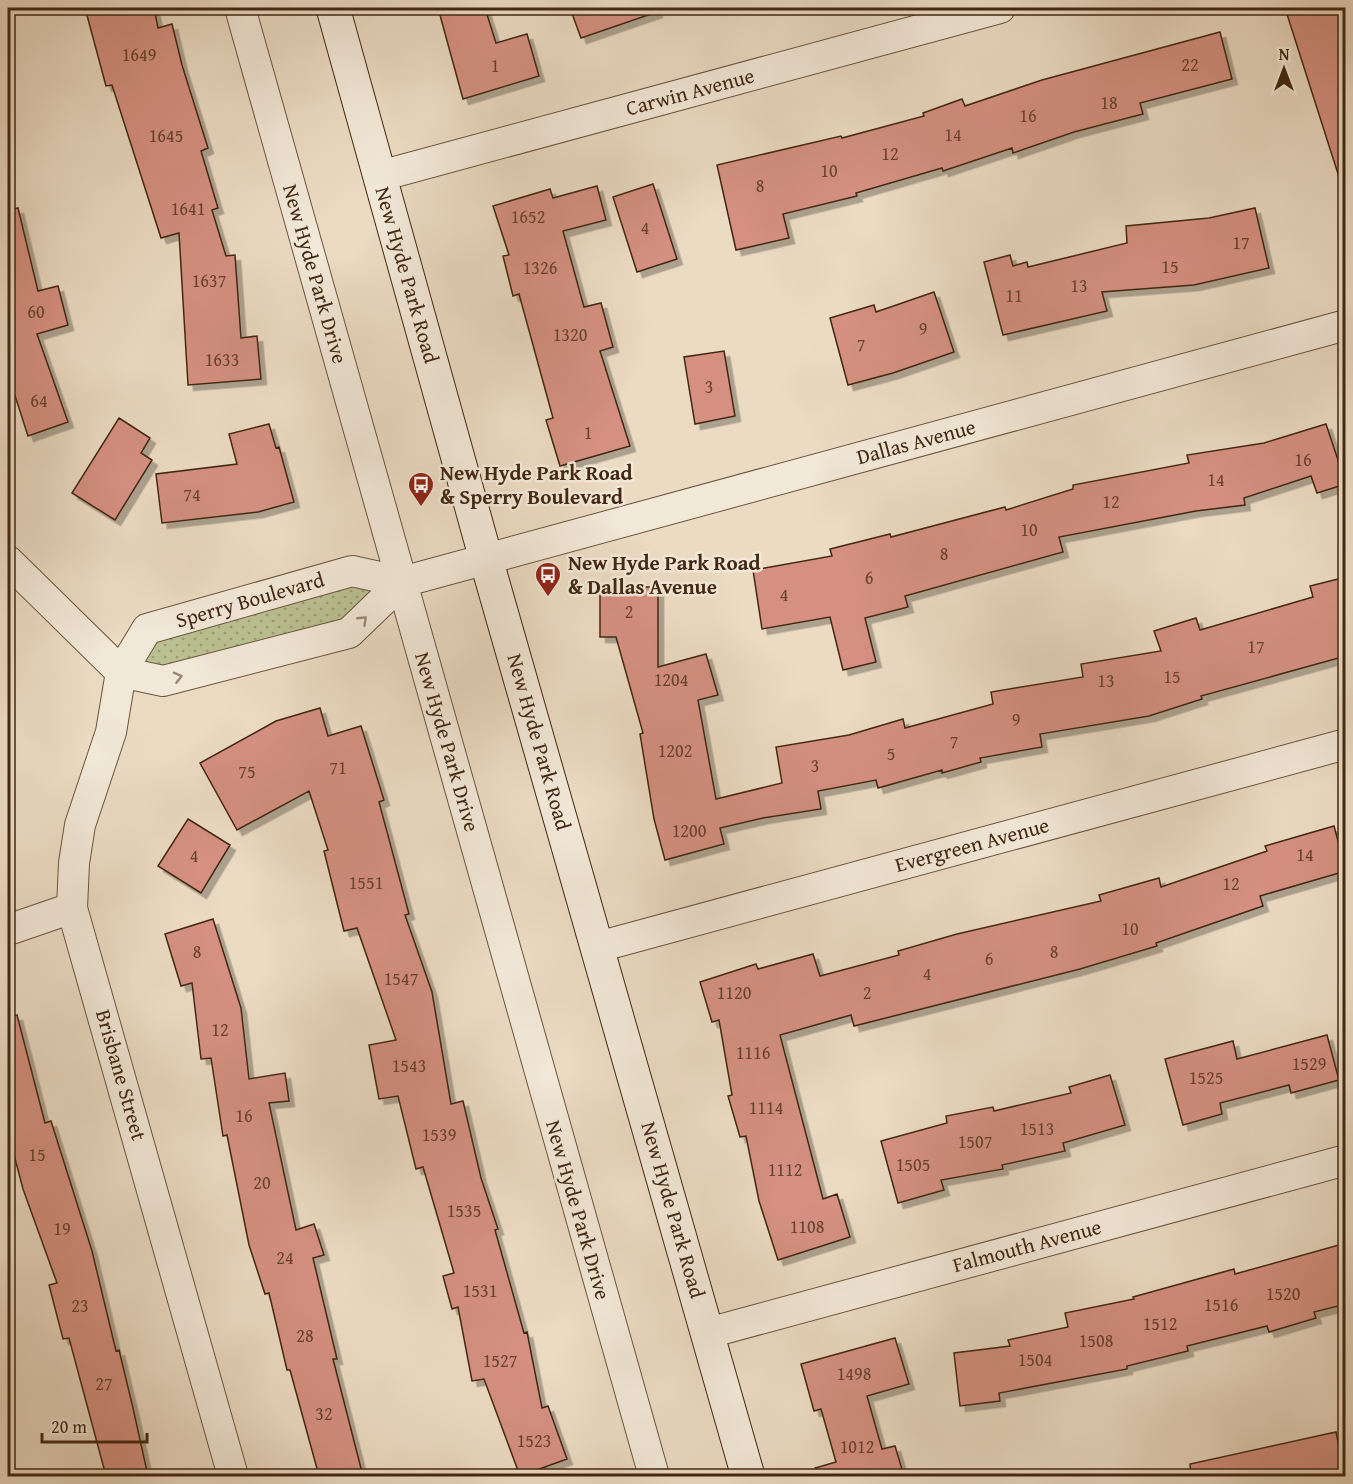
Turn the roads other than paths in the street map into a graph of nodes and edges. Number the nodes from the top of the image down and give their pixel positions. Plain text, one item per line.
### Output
1 (240, 8) edge
2 (333, 8) edge
3 (1000, 8) edge
4 (380, 176) junction
5 (1346, 325) edge
6 (486, 559) junction
7 (8, 561) edge
8 (402, 582) junction
9 (121, 672) junction
10 (1346, 744) edge
11 (72, 908) junction
12 (8, 930) edge
13 (598, 947) junction
14 (1346, 1160) edge
15 (708, 1333) junction
16 (233, 1476) edge
17 (654, 1476) edge
18 (748, 1476) edge

1 - 8 street, New Hyde Park Drive
2 - 4 main road, New Hyde Park Road
3 - 4 street, Carwin Avenue
4 - 6 main road, New Hyde Park Road
5 - 6 street, Dallas Avenue
6 - 8 street, Sperry Boulevard
6 - 13 main road, New Hyde Park Road
7 - 9 street
9 -> 8 street, Sperry Boulevard
8 - 9 street, Sperry Boulevard
8 - 17 street, New Hyde Park Drive
9 - 11 street, Brisbane Street
10 - 13 street, Evergreen Avenue
11 - 12 street
11 - 16 street, Brisbane Street
13 - 15 main road, New Hyde Park Road
14 - 15 street, Falmouth Avenue
15 - 18 main road, New Hyde Park Road

